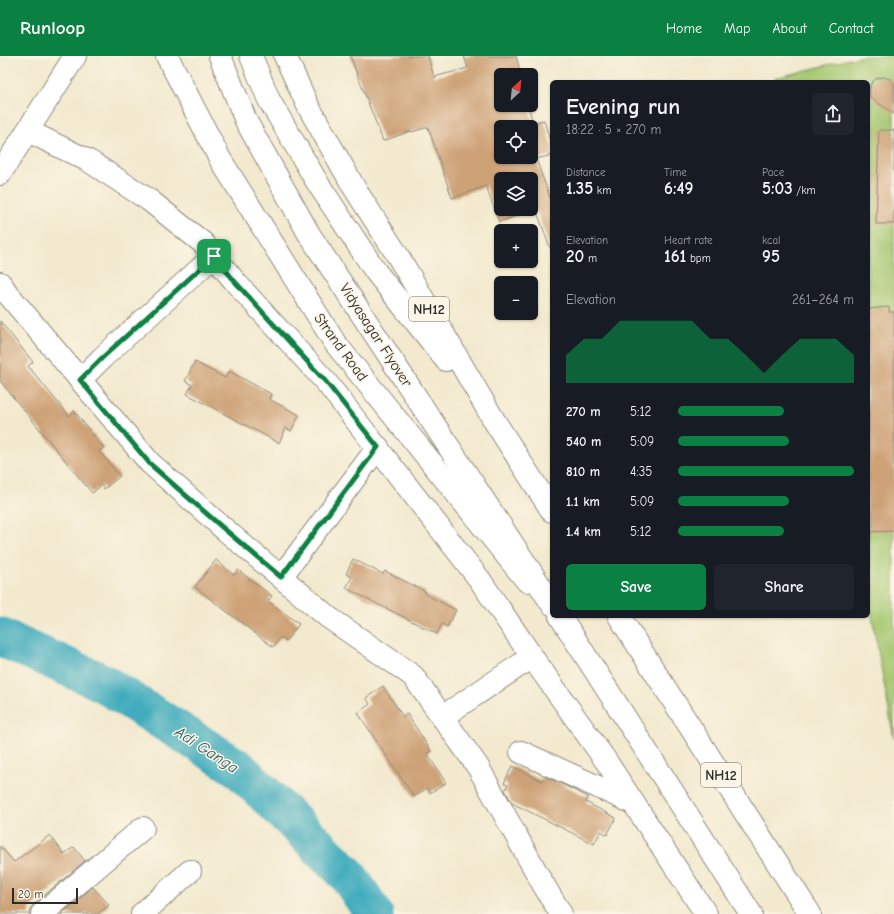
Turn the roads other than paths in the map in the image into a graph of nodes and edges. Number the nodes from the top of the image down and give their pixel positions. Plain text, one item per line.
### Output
1 (74, 56) edge
2 (167, 56) edge
3 (220, 56) edge
4 (251, 56) edge
5 (285, 56) edge
6 (28, 131) junction
7 (0, 174) edge
8 (214, 256) junction
9 (0, 283) edge
10 (80, 380) junction
11 (495, 422) junction
12 (378, 447) junction
13 (550, 508) edge
14 (281, 577) junction
15 (550, 601) edge
16 (550, 610) edge
17 (558, 618) edge
18 (561, 618) edge
19 (620, 618) edge
20 (579, 645) junction
21 (532, 657) junction
22 (442, 717) junction
23 (521, 752) dead end
24 (633, 803) junction
25 (143, 828) dead end
26 (190, 871) dead end
27 (42, 914) edge
28 (142, 914) edge
29 (561, 914) edge
30 (706, 914) edge
31 (750, 914) edge
32 (810, 914) edge

1 - 6 main road
2 - 16 main road, Strand Road
3 - 15 main road, Vidyasagar Flyover
4 - 11 main road
5 - 11 main road, NH12
6 - 7 main road
6 - 8 main road
8 - 10 main road
8 - 12 main road
9 - 10 main road
10 - 14 main road
11 - 13 main road, NH12
12 - 14 main road
12 - 21 main road
14 - 22 main road
17 - 20 main road
18 - 20 main road
19 - 32 main road, NH12
20 - 31 main road
21 - 22 main road
21 - 24 main road
22 - 29 main road
23 - 24 main road
24 - 30 main road
25 - 27 main road
26 - 28 main road

